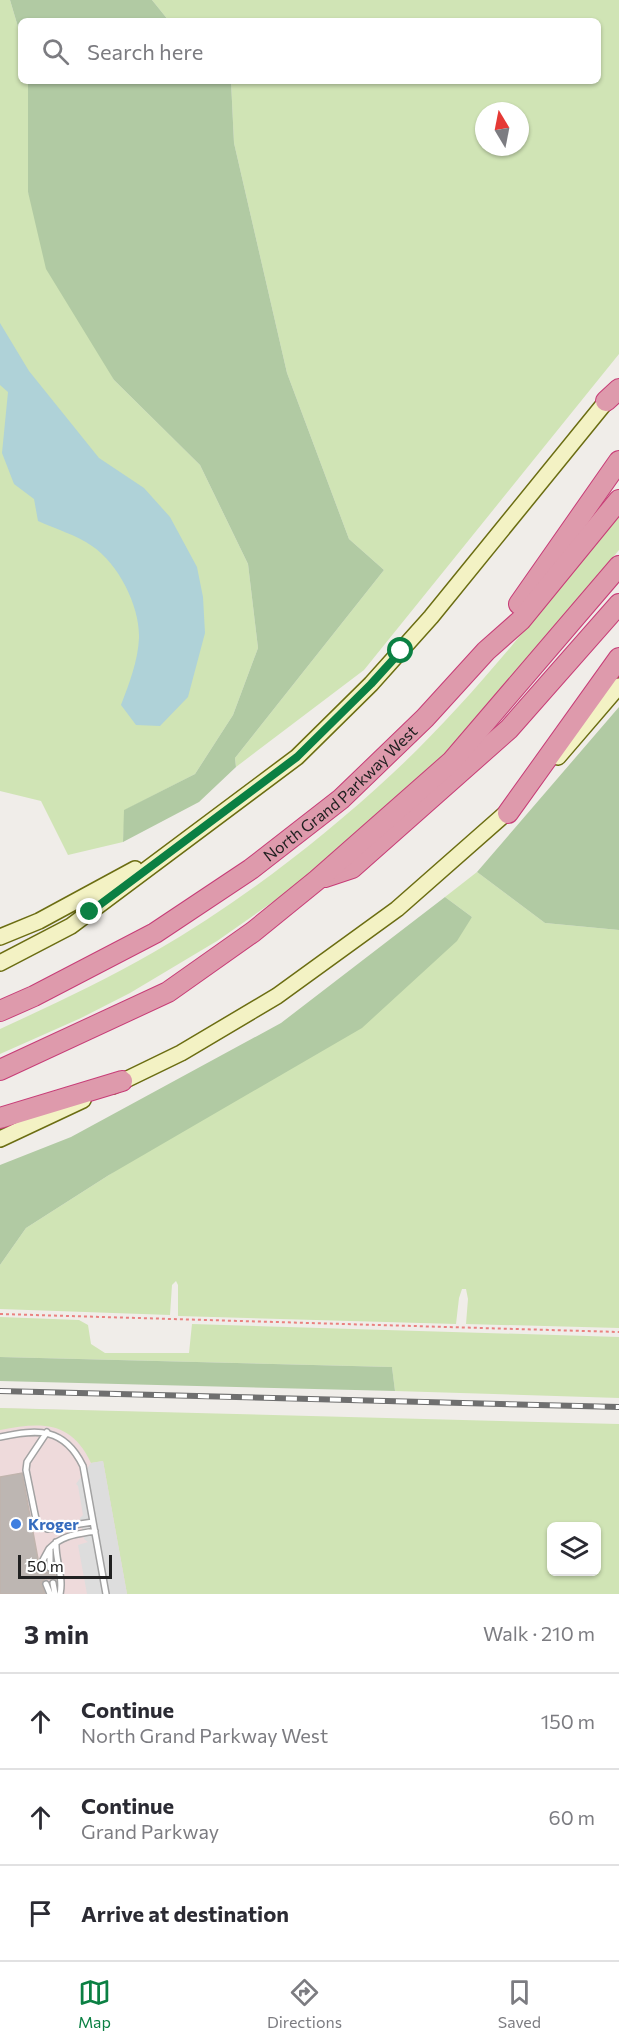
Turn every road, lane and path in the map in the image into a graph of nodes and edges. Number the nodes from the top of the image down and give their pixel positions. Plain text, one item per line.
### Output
1 (615, 392) edge
2 (619, 461) edge
3 (619, 500) edge
4 (619, 566) edge
5 (619, 604) edge
6 (486, 651) junction
7 (619, 658) edge
8 (619, 686) edge
9 (508, 813) junction
10 (184, 841) junction
11 (317, 880) junction
12 (0, 937) edge
13 (0, 963) edge
14 (0, 1011) edge
15 (0, 1070) edge
16 (122, 1081) junction
17 (0, 1118) edge
18 (0, 1138) edge
19 (0, 1314) edge
20 (619, 1332) edge
21 (47, 1432) junction
22 (0, 1437) edge
23 (93, 1522) junction
24 (95, 1531) junction
25 (57, 1541) junction
26 (47, 1569) dead end
27 (50, 1594) edge
28 (55, 1594) edge
29 (60, 1594) edge
30 (106, 1594) edge

1 - 10 main road
2 - 6 highway
3 - 6 highway, North Grand Parkway West
4 - 11 highway
5 - 11 highway
6 - 14 highway, North Grand Parkway West
7 - 9 highway
8 - 9 main road
9 - 16 main road
10 - 12 main road
10 - 13 main road
11 - 15 highway
16 - 17 highway
16 - 18 main road
19 - 20 path
21 - 22 lane
21 - 23 lane
21 - 23 lane
23 - 24 lane
24 - 25 lane
24 - 30 lane
25 - 26 lane
25 - 29 lane
27 - 28 lane

